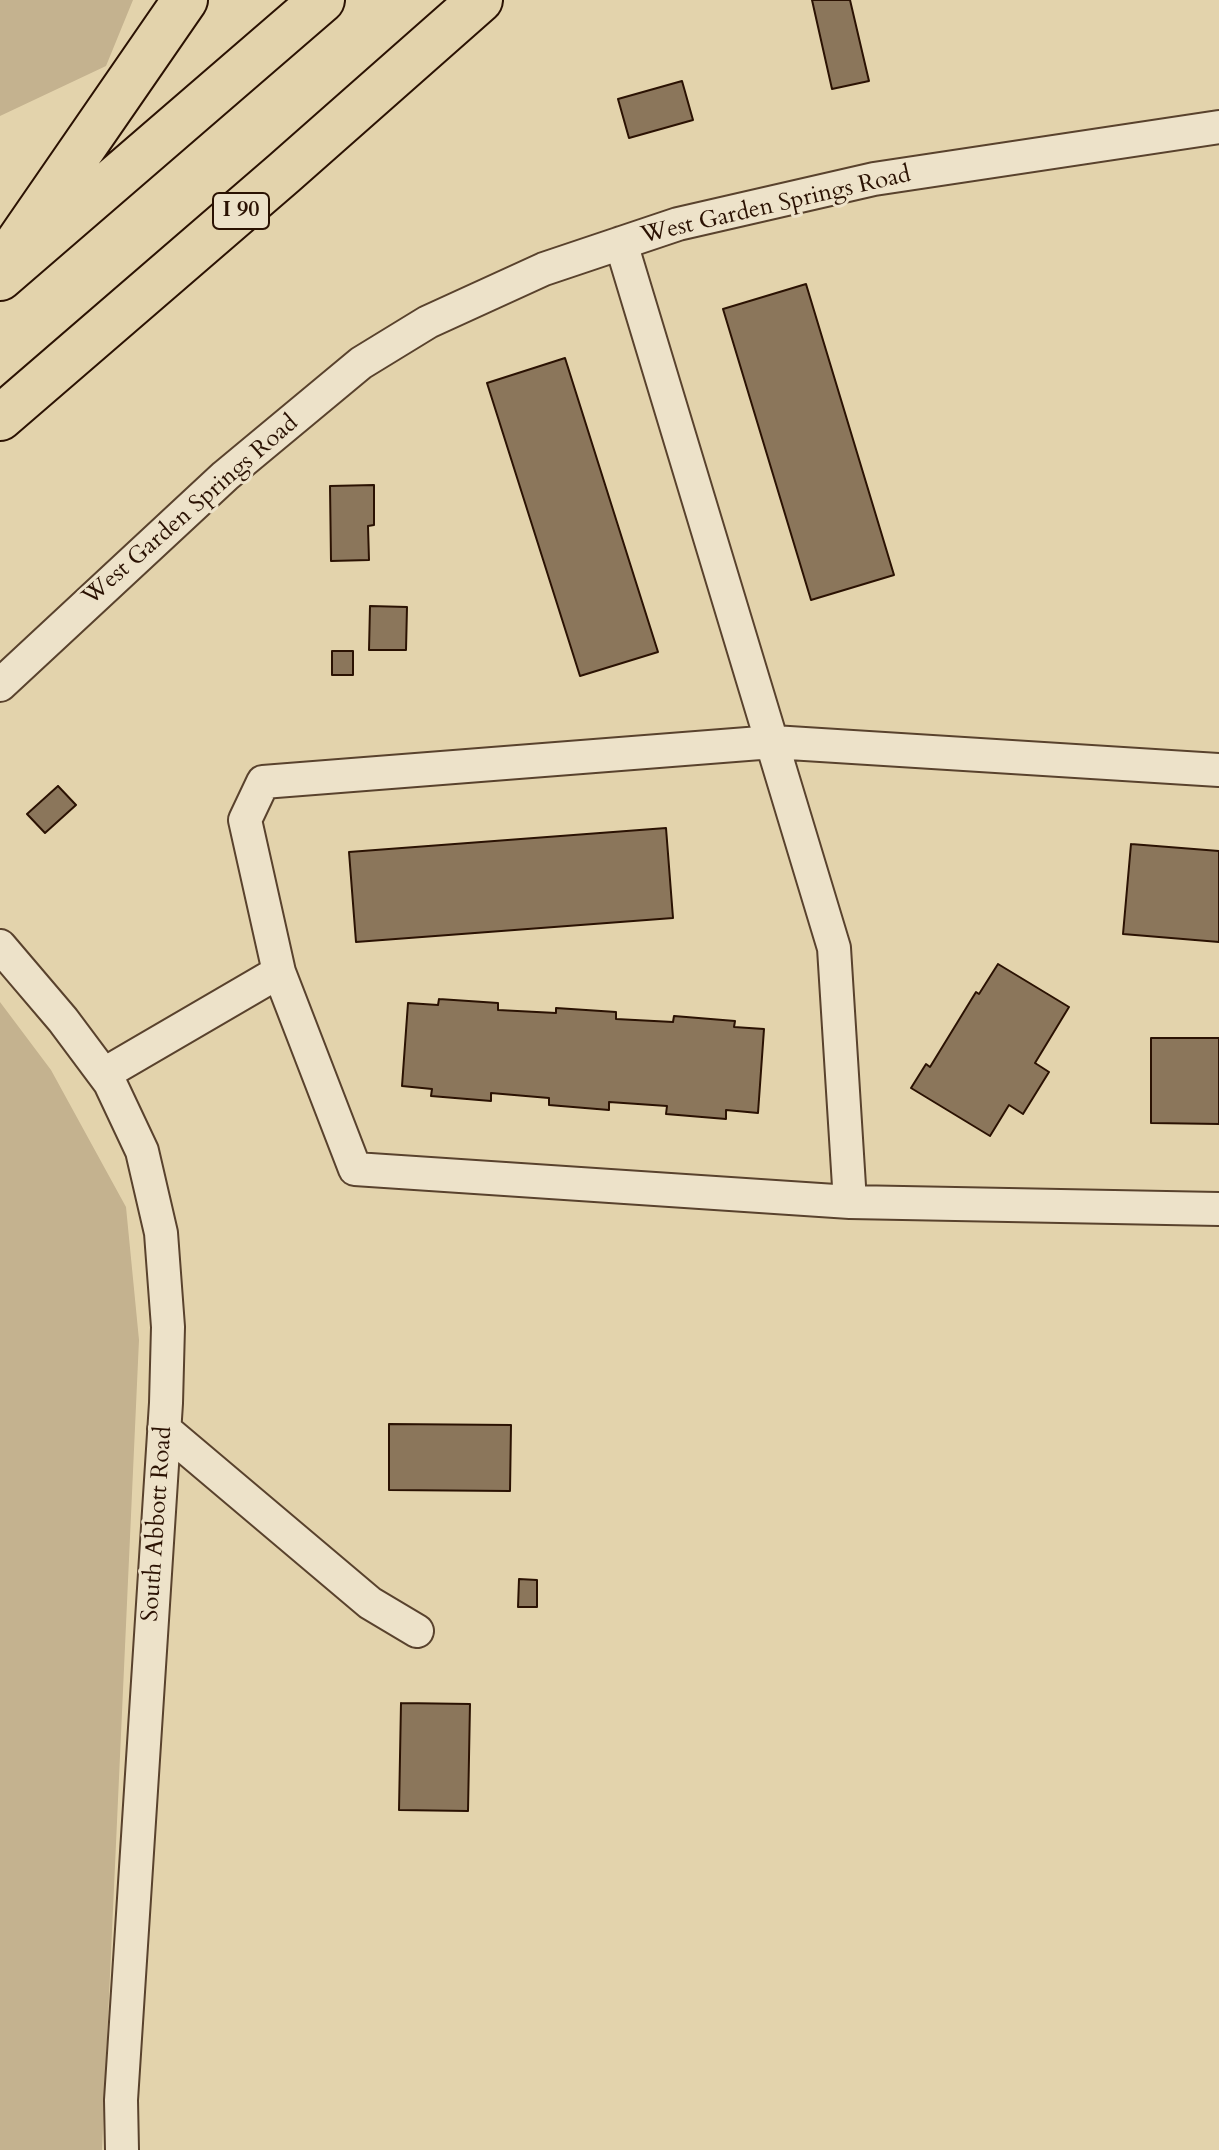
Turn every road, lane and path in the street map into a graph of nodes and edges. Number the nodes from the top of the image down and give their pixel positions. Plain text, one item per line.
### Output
1 (185, 0) edge
2 (322, 0) edge
3 (480, 0) edge
4 (1219, 127) edge
5 (621, 243) junction
6 (0, 268) edge
7 (0, 278) edge
8 (0, 418) edge
9 (0, 685) edge
10 (773, 742) junction
11 (1219, 770) edge
12 (0, 946) edge
13 (279, 972) junction
14 (104, 1074) junction
15 (850, 1202) junction
16 (1219, 1209) edge
17 (164, 1429) junction
18 (417, 1631) dead end
19 (122, 2150) edge

1 - 6 highway
2 - 7 highway
3 - 8 highway, I 90
4 - 5 street, West Garden Springs Road
5 - 9 street, West Garden Springs Road
5 - 10 street
10 - 11 street
10 - 13 street
10 - 15 street
12 - 14 street, South Abbott Road
13 - 14 street
13 - 15 street
14 - 17 street, South Abbott Road
15 - 16 street
17 - 18 street
17 - 19 street, South Abbott Road

